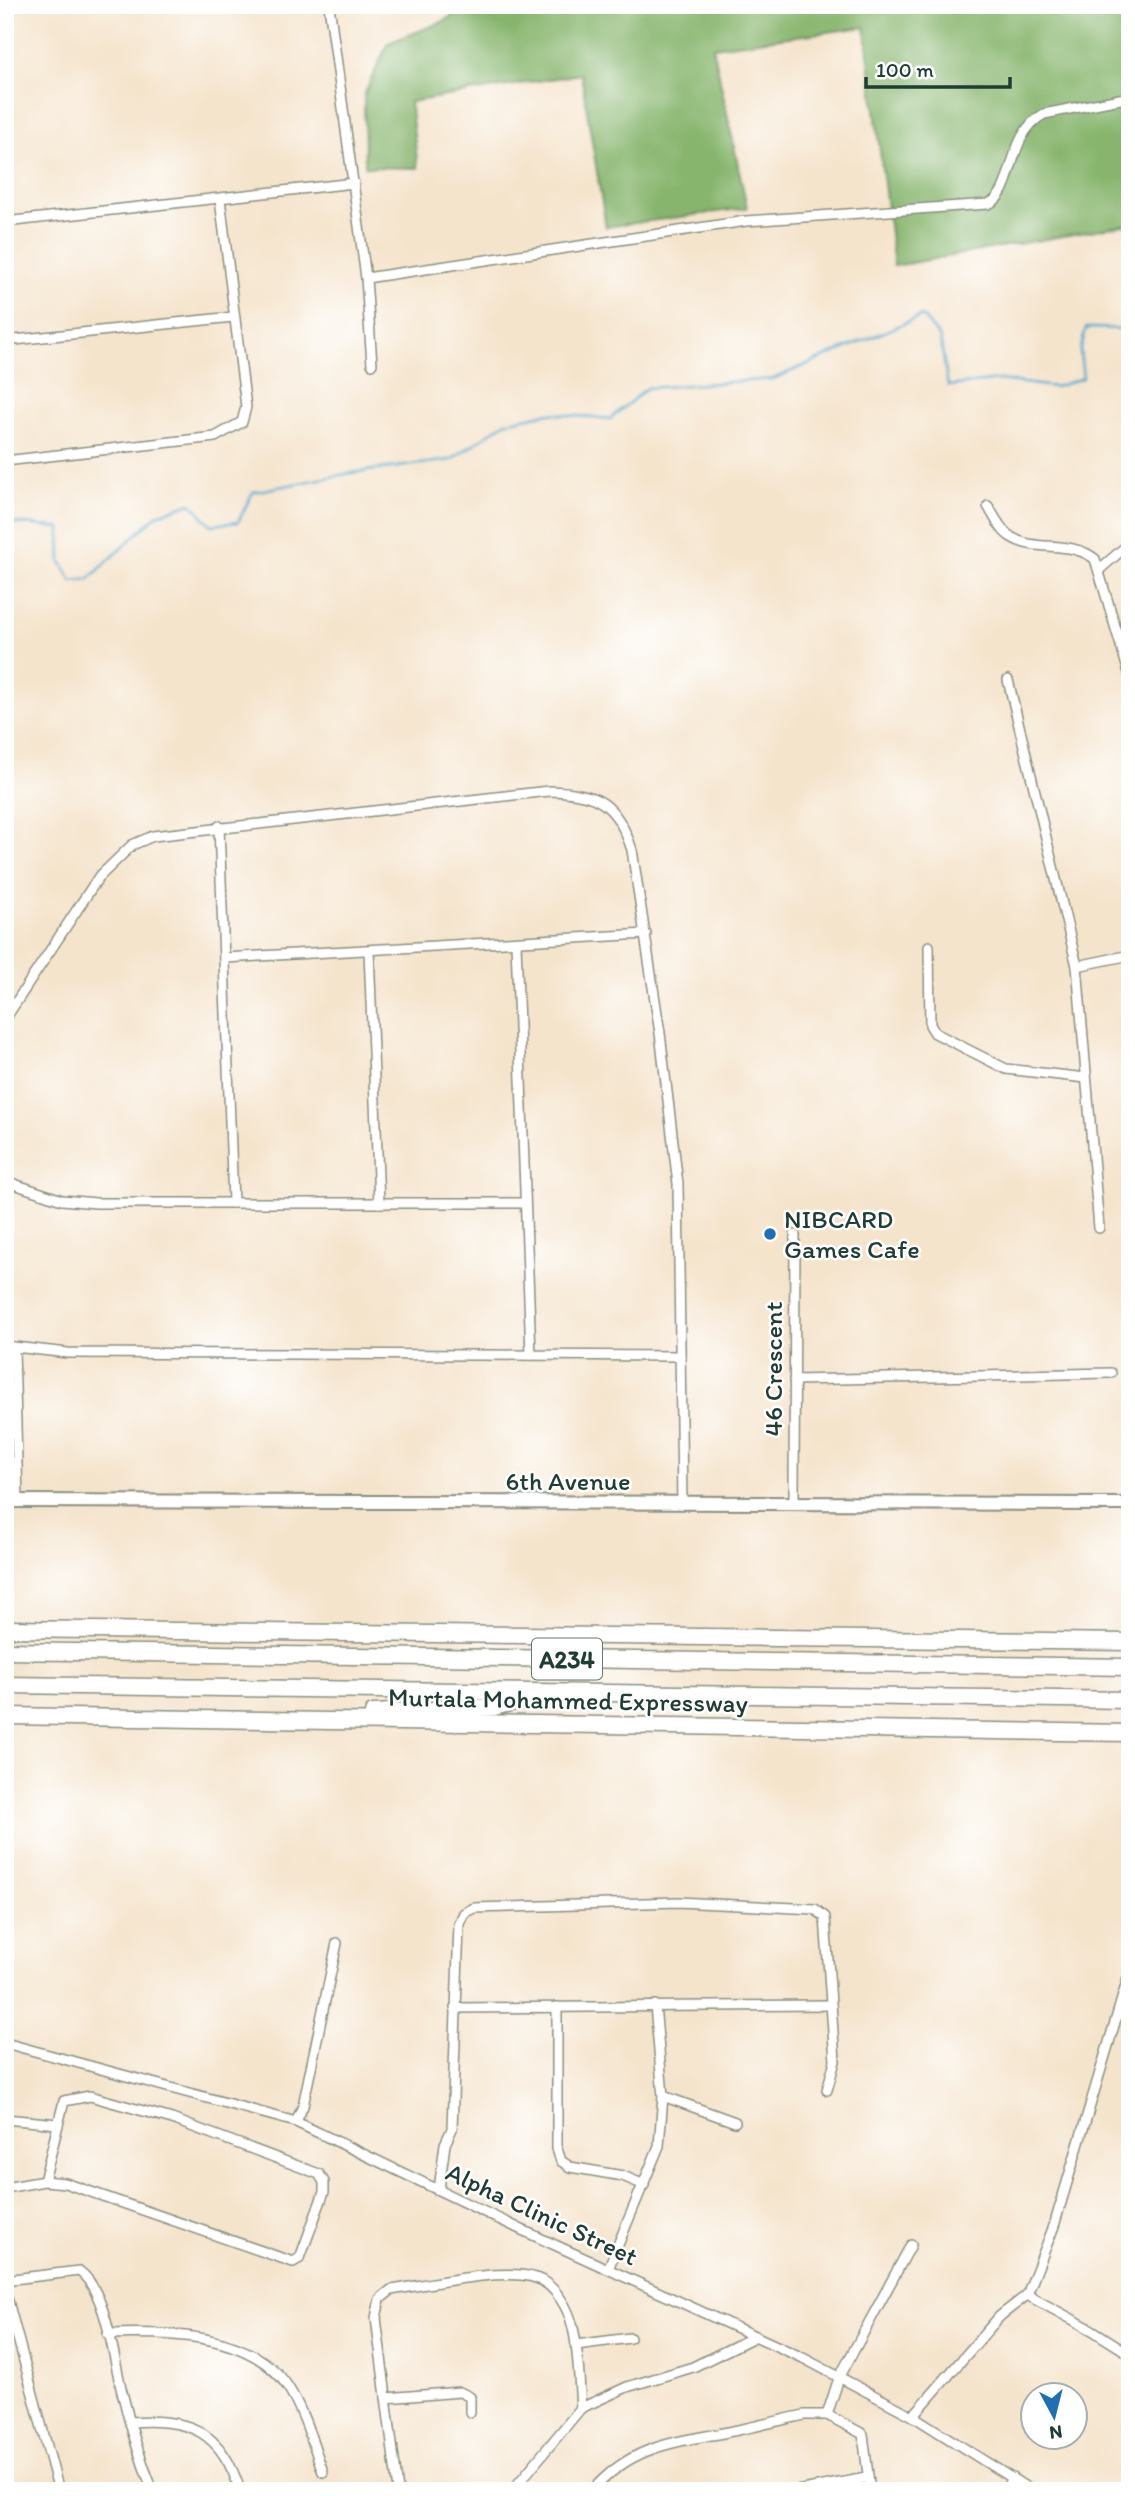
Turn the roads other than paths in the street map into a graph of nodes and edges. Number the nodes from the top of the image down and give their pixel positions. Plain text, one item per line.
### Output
1 (328, 5) edge
2 (1130, 97) edge
3 (354, 183) junction
4 (220, 200) junction
5 (5, 222) edge
6 (366, 278) junction
7 (233, 317) junction
8 (5, 341) edge
9 (372, 364) dead end
10 (5, 461) edge
11 (988, 506) dead end
12 (1130, 543) edge
13 (1100, 569) junction
14 (1118, 629) junction
15 (1130, 630) edge
16 (1130, 676) edge
17 (1008, 680) dead end
18 (219, 826) junction
19 (646, 934) junction
20 (516, 943) junction
21 (929, 946) dead end
22 (369, 951) junction
23 (1130, 955) edge
24 (224, 958) junction
25 (1077, 966) junction
26 (5, 1019) edge
27 (1086, 1078) junction
28 (5, 1181) edge
29 (233, 1203) junction
30 (380, 1203) junction
31 (524, 1203) junction
32 (1099, 1228) dead end
33 (794, 1235) dead end
34 (9, 1347) edge
35 (531, 1355) junction
36 (680, 1356) junction
37 (1111, 1373) dead end
38 (794, 1380) junction
39 (12, 1502) edge
40 (682, 1504) junction
41 (793, 1504) junction
42 (1130, 1504) edge
43 (5, 1629) edge
44 (404, 1633) junction
45 (1130, 1642) edge
46 (5, 1651) edge
47 (504, 1658) junction
48 (1130, 1667) edge
49 (5, 1685) edge
50 (558, 1691) junction
51 (1130, 1700) edge
52 (5, 1716) edge
53 (311, 1721) junction
54 (1130, 1732) edge
55 (337, 1943) dead end
56 (1130, 1972) edge
57 (831, 2005) junction
58 (655, 2006) junction
59 (557, 2007) junction
60 (456, 2008) junction
61 (5, 2043) edge
62 (827, 2090) dead end
63 (663, 2096) junction
64 (5, 2119) edge
65 (296, 2122) junction
66 (735, 2122) dead end
67 (58, 2124) junction
68 (44, 2180) junction
69 (644, 2185) junction
70 (5, 2188) edge
71 (439, 2189) junction
72 (911, 2245) dead end
73 (608, 2269) junction
74 (5, 2280) edge
75 (5, 2290) edge
76 (1027, 2295) junction
77 (10, 2327) edge
78 (108, 2334) junction
79 (754, 2337) junction
80 (630, 2338) dead end
81 (576, 2345) junction
82 (1130, 2354) edge
83 (839, 2378) junction
84 (386, 2398) junction
85 (581, 2408) junction
86 (470, 2412) dead end
87 (827, 2415) junction
88 (913, 2416) junction
89 (130, 2422) junction
90 (323, 2472) dead end
91 (866, 2478) junction
92 (1012, 2478) junction
93 (59, 2491) edge
94 (153, 2491) edge
95 (240, 2491) edge
96 (398, 2491) edge
97 (512, 2491) edge
98 (592, 2491) edge
99 (797, 2491) edge
100 (870, 2491) edge
101 (1004, 2491) edge
102 (1032, 2491) edge

1 - 3 street
2 - 6 street
3 - 4 street
3 - 6 street
4 - 5 street
4 - 7 street
6 - 9 street
7 - 8 street
7 - 10 street
11 - 13 street
12 - 13 street
13 - 14 street
14 - 15 street
14 - 16 street
17 - 25 street
18 - 19 street
18 - 24 street
18 - 26 street
19 - 20 street
19 - 36 street
20 - 22 street
20 - 31 street
21 - 27 street
22 - 24 street
22 - 30 street
23 - 25 street
24 - 29 street
25 - 27 street
27 - 32 street
28 - 29 street
29 - 30 street
30 - 31 street
31 - 35 street
33 - 38 street, 46 Crescent
34 - 35 street
34 - 39 street
35 - 36 street
36 - 40 street
37 - 38 street
38 - 41 street, 46 Crescent
39 - 40 street, 6th Avenue
40 - 41 street, 6th Avenue
41 - 42 street, 6th Avenue
43 - 44 highway
44 - 45 highway
44 - 47 highway
46 - 47 highway, Murtala Mohammed Expressway / A234
47 - 48 highway, Murtala Mohammed Expressway / A234
49 - 50 highway, Murtala Mohammed Expressway / A234
50 - 51 highway, Murtala Mohammed Expressway / A234
50 - 53 highway
52 - 53 highway, Murtala Mohammed Expressway
53 - 54 highway, Murtala Mohammed Expressway
55 - 65 street
56 - 76 street
57 - 58 street
57 - 60 street
57 - 62 street
58 - 59 street
58 - 63 street
59 - 60 street
59 - 69 street
60 - 71 street
61 - 65 street, Alpha Clinic Street
63 - 66 street
63 - 69 street
64 - 67 street
65 - 71 street, Alpha Clinic Street
67 - 68 street
67 - 68 street
68 - 70 street
69 - 73 street
71 - 73 street, Alpha Clinic Street
72 - 83 street
73 - 79 street, Alpha Clinic Street
74 - 78 street
75 - 77 street
76 - 82 street
76 - 88 street
77 - 93 street
78 - 89 street
78 - 90 street
79 - 83 street, Alpha Clinic Street
79 - 85 street
80 - 81 street
81 - 84 street
81 - 85 street
83 - 87 street
83 - 88 street, Alpha Clinic Street
84 - 86 street
84 - 96 street
85 - 97 street
87 - 91 street
87 - 98 street
88 - 92 street, Alpha Clinic Street
89 - 94 street
89 - 95 street
91 - 99 street
91 - 100 street
92 - 101 street
92 - 102 street, Alpha Clinic Street

